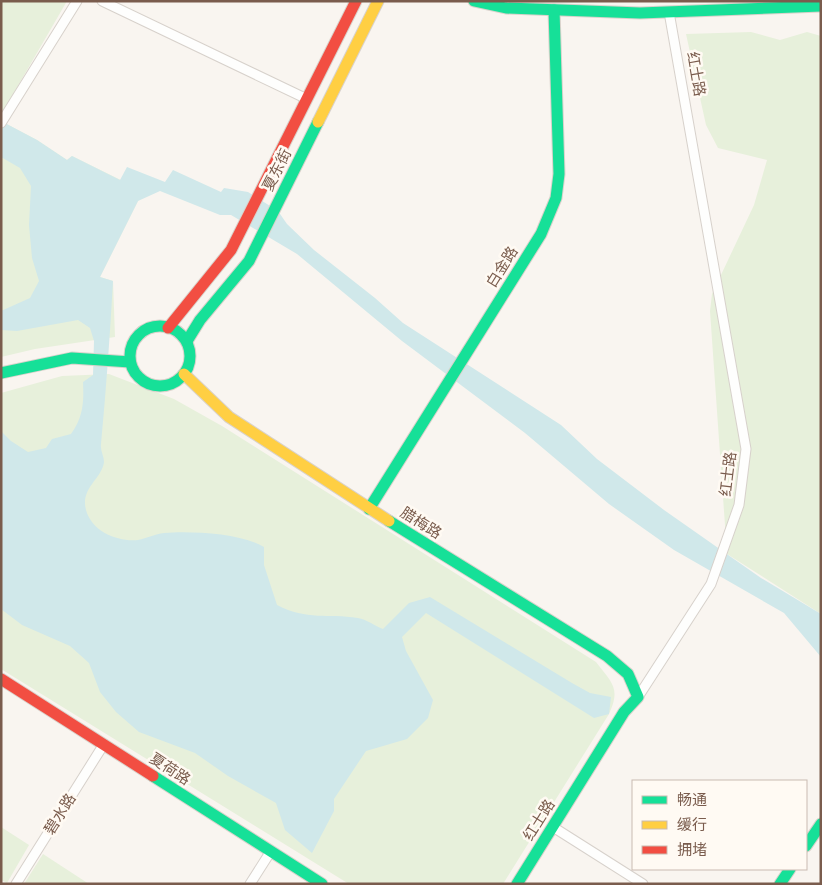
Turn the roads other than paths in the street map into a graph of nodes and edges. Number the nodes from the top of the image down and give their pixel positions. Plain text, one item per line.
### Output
1 (77, 1) edge
2 (102, 1) edge
3 (356, 1) edge
4 (378, 1) edge
5 (474, 1) edge
6 (821, 6) edge
7 (554, 10) junction
8 (669, 12) junction
9 (307, 99) junction
10 (1, 123) edge
11 (168, 328) junction
12 (187, 341) junction
13 (130, 362) junction
14 (1, 373) edge
15 (184, 374) junction
16 (370, 509) junction
17 (1, 679) edge
18 (638, 697) junction
19 (104, 744) junction
20 (821, 824) edge
21 (553, 827) junction
22 (807, 845) edge
23 (271, 851) junction
24 (789, 870) edge
25 (16, 884) edge
26 (250, 884) edge
27 (322, 884) edge
28 (517, 884) edge
29 (643, 884) edge
30 (780, 884) edge

1 - 10 street
2 - 9 street
3 - 9 street, 夏东街
4 - 12 street, 夏东街
5 - 7 street
6 - 8 street
7 - 8 street
7 - 16 street, 白金路
8 - 18 street, 红士路
9 - 11 street, 夏东街
11 - 12 street
11 - 13 street
12 - 15 street
13 - 14 street
13 - 15 street
15 - 16 street, 腊梅路
16 - 18 street, 腊梅路
17 - 19 street, 夏荷路
18 - 21 street, 红士路
19 - 23 street, 夏荷路
19 - 25 street, 碧水路
20 - 22 street
21 - 28 street, 红士路
21 - 29 street
23 - 26 street
23 - 27 street, 夏荷路
24 - 30 street

